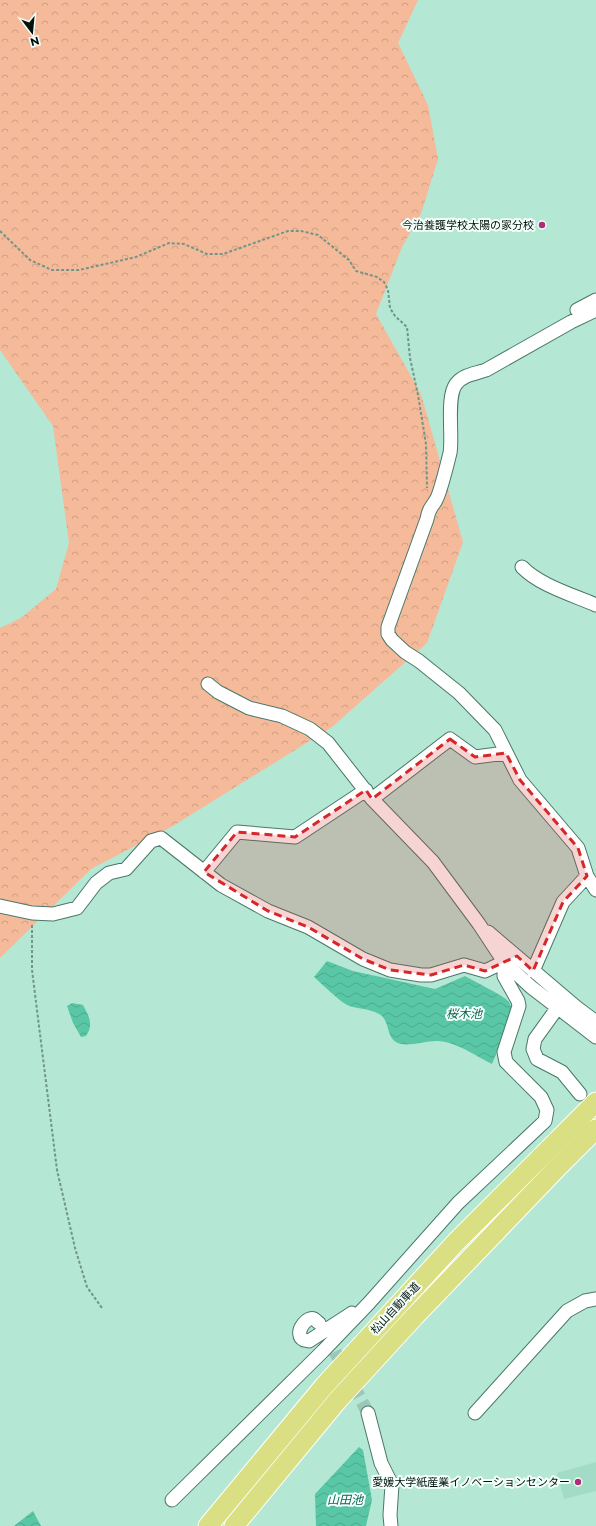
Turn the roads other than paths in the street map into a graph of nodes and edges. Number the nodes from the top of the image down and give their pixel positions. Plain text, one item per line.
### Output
1 (596, 300) edge
2 (596, 310) edge
3 (544, 328) dead end
4 (522, 567) dead end
5 (596, 605) edge
6 (208, 684) dead end
7 (506, 753) junction
8 (369, 795) junction
9 (204, 872) junction
10 (587, 876) junction
11 (596, 890) edge
12 (0, 906) edge
13 (479, 924) junction
14 (504, 962) junction
15 (533, 971) junction
16 (558, 1007) junction
17 (596, 1022) edge
18 (596, 1037) edge
19 (588, 1098) edge
20 (596, 1129) edge
21 (596, 1135) edge
22 (558, 1167) junction
23 (596, 1299) edge
24 (369, 1303) junction
25 (319, 1323) dead end
26 (368, 1413) tunnel mouth
27 (475, 1413) dead end
28 (172, 1500) dead end
29 (208, 1526) edge
30 (234, 1526) edge
31 (391, 1526) edge

1 - 3 street
2 - 7 street
4 - 5 street
6 - 8 street
7 - 8 street
7 - 10 street
8 - 9 street
8 - 13 street
9 - 12 street
9 - 14 street
10 - 11 street
10 - 15 street
13 - 14 street
13 - 15 street
14 - 16 street
14 - 24 street
15 - 17 street
16 - 18 street
16 - 19 street
19 - 29 highway, 松山自動車道
20 - 22 highway, 松山自動車道
21 - 22 highway
22 - 30 highway, 松山自動車道
23 - 27 street
24 - 25 street
24 - 28 street
26 - 31 street

